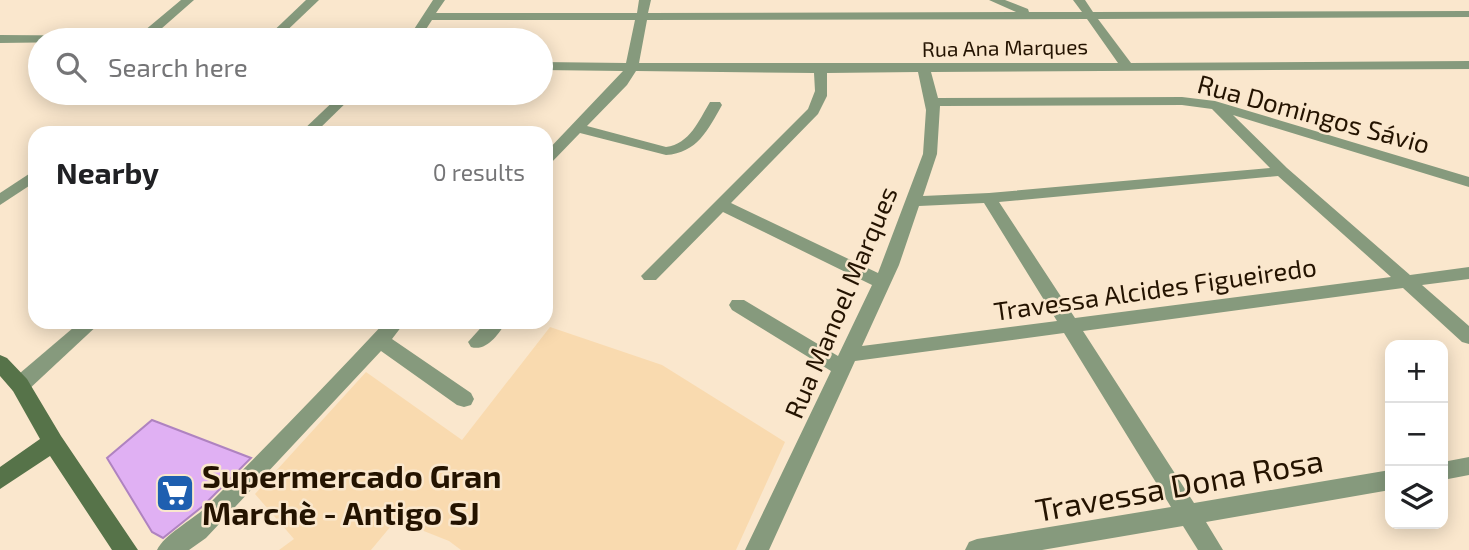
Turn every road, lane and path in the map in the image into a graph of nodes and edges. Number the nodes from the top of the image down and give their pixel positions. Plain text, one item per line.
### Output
1 (188, 0) edge
2 (313, 0) edge
3 (439, 0) edge
4 (645, 0) edge
5 (995, 0) edge
6 (1079, 0) edge
7 (1082, 14) junction
8 (1469, 14) edge
9 (642, 15) junction
10 (1034, 15) junction
11 (430, 17) junction
12 (155, 28) edge
13 (283, 28) edge
14 (422, 28) edge
15 (0, 39) edge
16 (16, 39) junction
17 (28, 39) edge
18 (0, 51) edge
19 (1126, 65) junction
20 (1469, 65) edge
21 (553, 66) edge
22 (632, 67) junction
23 (923, 68) junction
24 (820, 69) junction
25 (934, 102) junction
26 (336, 105) edge
27 (715, 105) dead end
28 (1214, 105) junction
29 (314, 126) edge
30 (577, 128) junction
31 (553, 153) edge
32 (1282, 171) junction
33 (28, 180) edge
34 (1469, 182) edge
35 (989, 198) junction
36 (0, 200) edge
37 (913, 201) junction
38 (719, 204) junction
39 (1469, 273) edge
40 (650, 276) dead end
41 (1406, 280) junction
42 (882, 282) junction
43 (738, 305) dead end
44 (1070, 327) junction
45 (84, 329) edge
46 (389, 329) edge
47 (490, 329) edge
48 (1469, 337) edge
49 (379, 340) junction
50 (478, 342) dead end
51 (845, 361) junction
52 (0, 363) edge
53 (20, 385) junction
54 (464, 400) dead end
55 (53, 442) junction
56 (1469, 466) edge
57 (1448, 470) edge
58 (0, 479) edge
59 (1385, 481) edge
60 (1189, 516) junction
61 (126, 550) edge
62 (169, 550) edge
63 (757, 550) edge
64 (977, 550) edge
65 (1211, 550) edge

1 - 12 street
2 - 13 street
3 - 11 street
4 - 9 street
5 - 10 street
6 - 7 street
7 - 8 street
7 - 10 street
7 - 19 street
9 - 10 street
9 - 11 street
9 - 22 street
11 - 14 street
15 - 16 street
16 - 17 street
16 - 18 street
19 - 20 street, Rua Ana Marques
19 - 23 street, Rua Ana Marques
21 - 22 street, Rua Ana Marques
22 - 24 street, Rua Ana Marques
22 - 30 street
23 - 24 street, Rua Ana Marques
23 - 25 street, Rua Manoel Marques
24 - 38 street
25 - 28 street, Rua Domingos Sávio
25 - 37 street, Rua Manoel Marques
26 - 29 street
27 - 30 street
28 - 32 street
28 - 34 street, Rua Domingos Sávio
30 - 31 street
32 - 35 street
32 - 41 street
33 - 36 street
35 - 37 street
35 - 44 street
37 - 42 street, Rua Manoel Marques
38 - 40 street
38 - 42 street
39 - 41 street, Travessa Alcides Figueiredo
41 - 44 street, Travessa Alcides Figueiredo
41 - 48 street
42 - 51 street, Rua Manoel Marques
43 - 51 street
44 - 51 street, Travessa Alcides Figueiredo
44 - 60 street
45 - 53 street
46 - 49 street
47 - 50 street
49 - 54 street
49 - 62 street
51 - 63 street, Rua Manoel Marques
52 - 53 main road
53 - 55 main road
55 - 58 main road
55 - 61 main road
56 - 57 street
59 - 60 street, Travessa Dona Rosa
60 - 64 street, Travessa Dona Rosa
60 - 65 street

